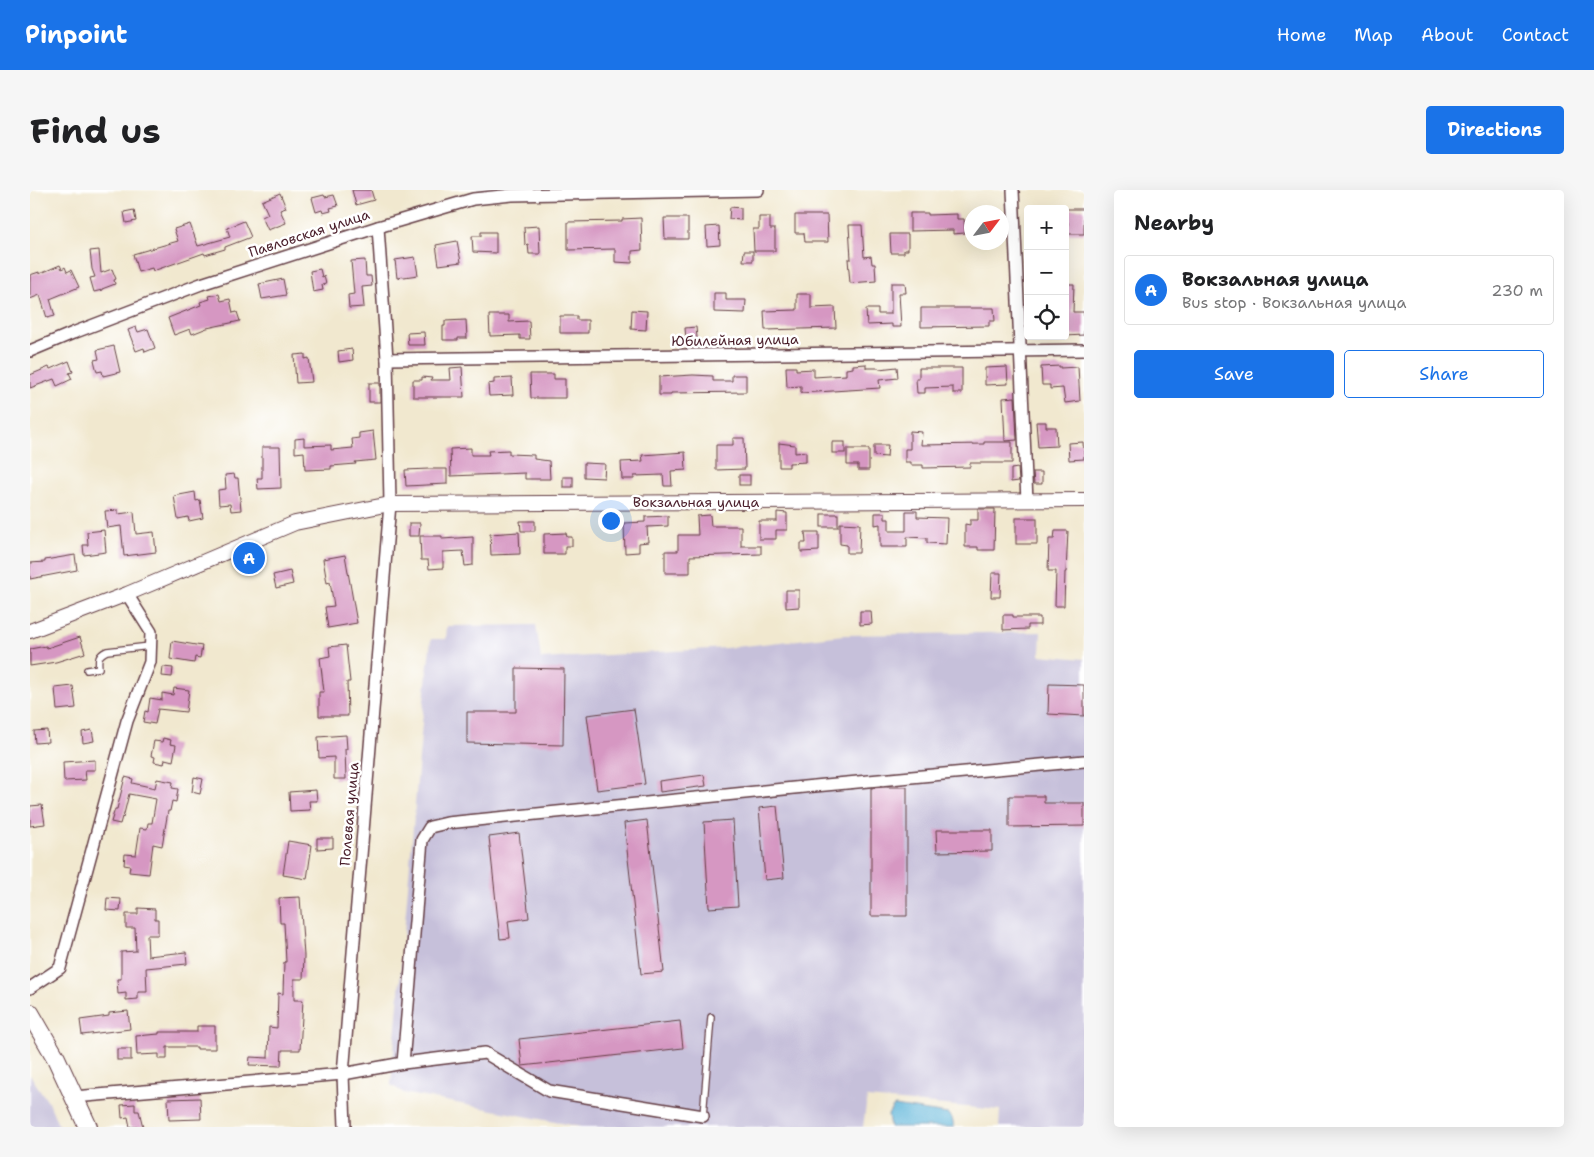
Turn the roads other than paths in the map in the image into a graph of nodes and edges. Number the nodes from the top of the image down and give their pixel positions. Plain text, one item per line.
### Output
1 (758, 190) edge
2 (1012, 190) edge
3 (378, 227) junction
4 (1019, 350) junction
5 (1084, 350) edge
6 (30, 351) edge
7 (387, 359) junction
8 (1084, 500) edge
9 (1027, 501) junction
10 (390, 504) junction
11 (127, 594) junction
12 (30, 630) edge
13 (150, 646) junction
14 (87, 670) dead end
15 (1084, 761) edge
16 (30, 988) edge
17 (30, 1013) edge
18 (710, 1017) dead end
19 (403, 1063) junction
20 (343, 1074) junction
21 (74, 1097) junction
22 (703, 1116) joint
23 (88, 1127) edge
24 (345, 1127) edge

1 - 3 street, Павловская улица
2 - 4 street
3 - 6 street, Павловская улица
3 - 7 street, Полевая улица
4 - 5 street, Юбилейная улица
4 - 7 street, Юбилейная улица
4 - 9 street
7 - 10 street, Полевая улица
8 - 9 street, Вокзальная улица
9 - 10 street, Вокзальная улица
10 - 11 street, Вокзальная улица
10 - 20 street, Полевая улица
11 - 12 street, Вокзальная улица
11 - 13 street
13 - 14 lane
13 - 16 street
15 - 19 street
17 - 21 main road
18 - 22 lane
19 - 20 street
19 - 22 street
20 - 21 street
20 - 24 street, Полевая улица
21 - 23 main road

